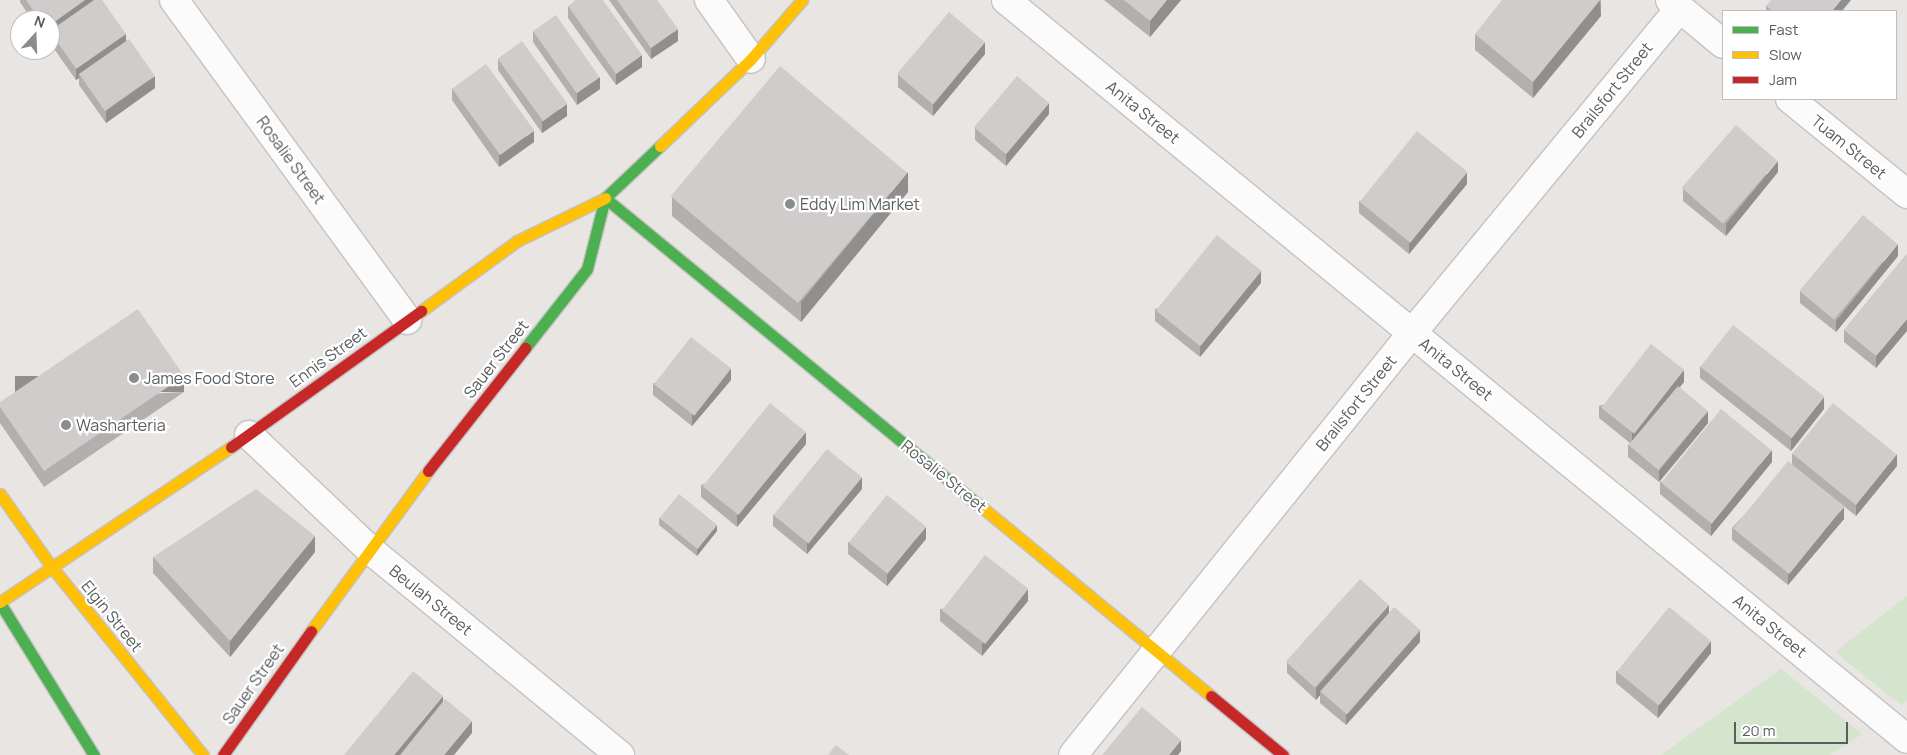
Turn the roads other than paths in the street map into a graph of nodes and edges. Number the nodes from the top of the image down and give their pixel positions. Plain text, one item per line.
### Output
1 (174, 0) edge
2 (709, 0) edge
3 (802, 0) edge
4 (1006, 0) edge
5 (1675, 4) edge
6 (1722, 43) edge
7 (751, 60) junction
8 (1791, 100) edge
9 (1907, 194) edge
10 (605, 198) junction
11 (407, 320) junction
12 (1412, 333) junction
13 (249, 435) junction
14 (0, 494) edge
15 (368, 549) junction
16 (51, 566) junction
17 (0, 603) edge
18 (1158, 652) junction
19 (1907, 739) edge
20 (94, 755) edge
21 (203, 755) edge
22 (223, 755) edge
23 (620, 755) edge
24 (1073, 755) edge
25 (1283, 755) edge

1 - 11 street, Rosalie Street
2 - 7 street
3 - 7 street
4 - 12 street, Anita Street
5 - 6 street
5 - 12 street, Brailsfort Street
7 - 10 street
8 - 9 street, Tuam Street
10 - 11 street, Ennis Street
10 - 15 street, Sauer Street
10 - 18 street, Rosalie Street
11 - 13 street, Ennis Street
12 - 18 street, Brailsfort Street
12 - 19 street, Anita Street
13 - 15 street, Beulah Street
13 - 16 street, Ennis Street
14 - 16 street, Elgin Street
15 - 22 street, Sauer Street
15 - 23 street, Beulah Street
16 - 17 street, Ennis Street
16 - 21 street, Elgin Street
17 - 20 street
18 - 24 street, Brailsfort Street
18 - 25 street, Rosalie Street

